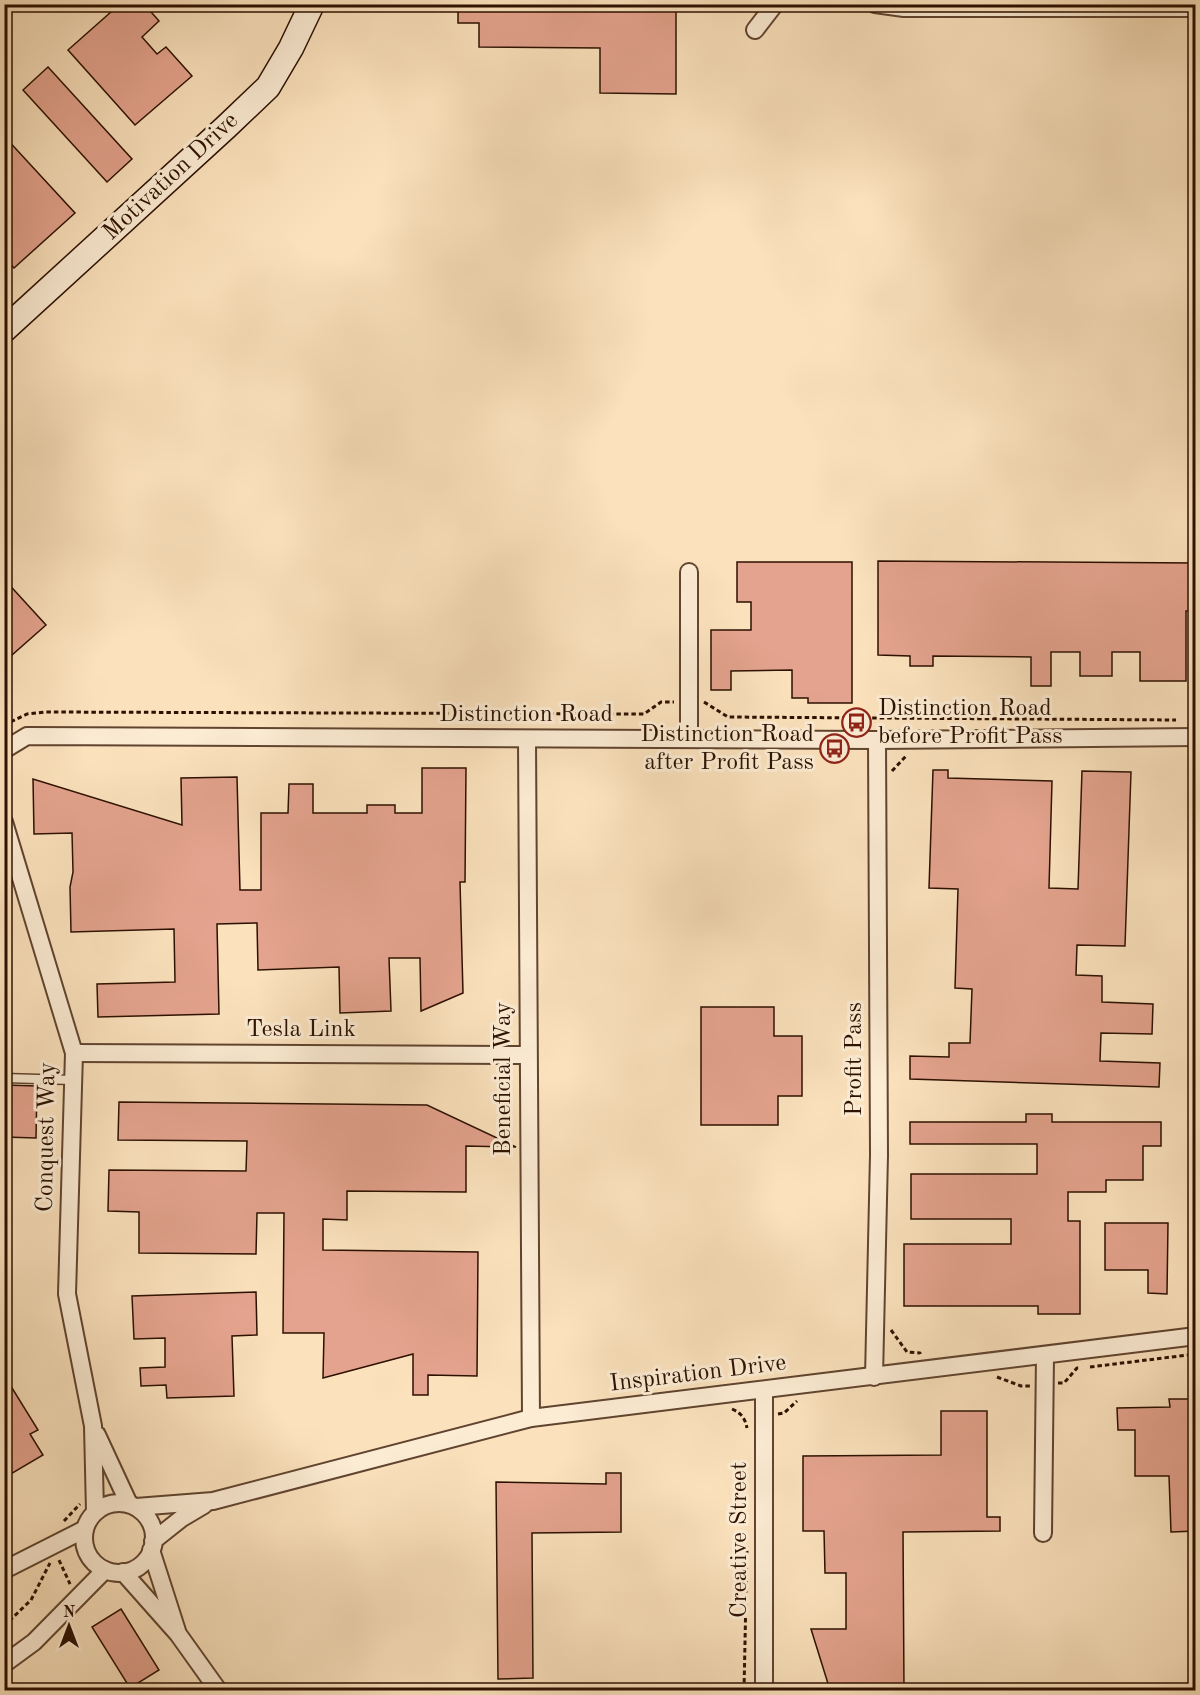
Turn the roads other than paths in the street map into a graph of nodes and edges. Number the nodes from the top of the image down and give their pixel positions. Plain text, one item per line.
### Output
1 (312, 4) edge
2 (775, 4) edge
3 (875, 4) edge
4 (1059, 6) edge
5 (1196, 8) edge
6 (755, 30) dead end
7 (4, 330) edge
8 (688, 572) dead end
9 (1196, 736) edge
10 (527, 739) junction
11 (689, 739) junction
12 (877, 740) junction
13 (4, 750) edge
14 (4, 822) edge
15 (74, 1053) junction
16 (528, 1054) junction
17 (4, 1078) edge
18 (73, 1080) junction
19 (1196, 1336) edge
20 (1045, 1355) junction
21 (874, 1377) junction
22 (764, 1390) junction
23 (531, 1418) junction
24 (93, 1426) junction
25 (213, 1501) junction
26 (132, 1506) junction
27 (95, 1512) junction
28 (85, 1529) junction
29 (1043, 1533) dead end
30 (152, 1545) junction
31 (4, 1570) edge
32 (105, 1570) junction
33 (123, 1572) junction
34 (178, 1634) junction
35 (4, 1664) edge
36 (218, 1690) edge
37 (764, 1690) edge

1 - 7 street, Motivation Drive
2 - 6 street
3 - 4 street
4 - 5 street
8 - 11 street
9 - 12 street, Distinction Road
10 - 11 street, Distinction Road
10 - 13 street, Distinction Road
10 - 16 street, Beneficial Way
11 - 12 street, Distinction Road
12 - 21 street, Profit Pass
14 - 15 street, Conquest Way
15 - 16 street, Tesla Link
15 - 18 street, Conquest Way
16 - 23 street, Beneficial Way
17 - 18 lane
18 - 24 street, Conquest Way
19 - 20 street, Inspiration Drive
20 - 21 street, Inspiration Drive
20 - 29 street
21 - 22 street, Inspiration Drive
22 - 23 street, Inspiration Drive
22 - 37 street, Creative Street
23 - 25 street, Inspiration Drive
24 - 26 street, Conquest Way
24 - 27 street, Conquest Way
25 - 26 street, Inspiration Drive
25 - 30 street, Inspiration Drive
26 - 27 street
26 - 30 street
27 - 28 street
28 - 31 street
28 - 32 street
30 - 33 street
30 - 34 street
32 - 33 street
32 - 35 street
33 - 34 street
34 - 36 street

